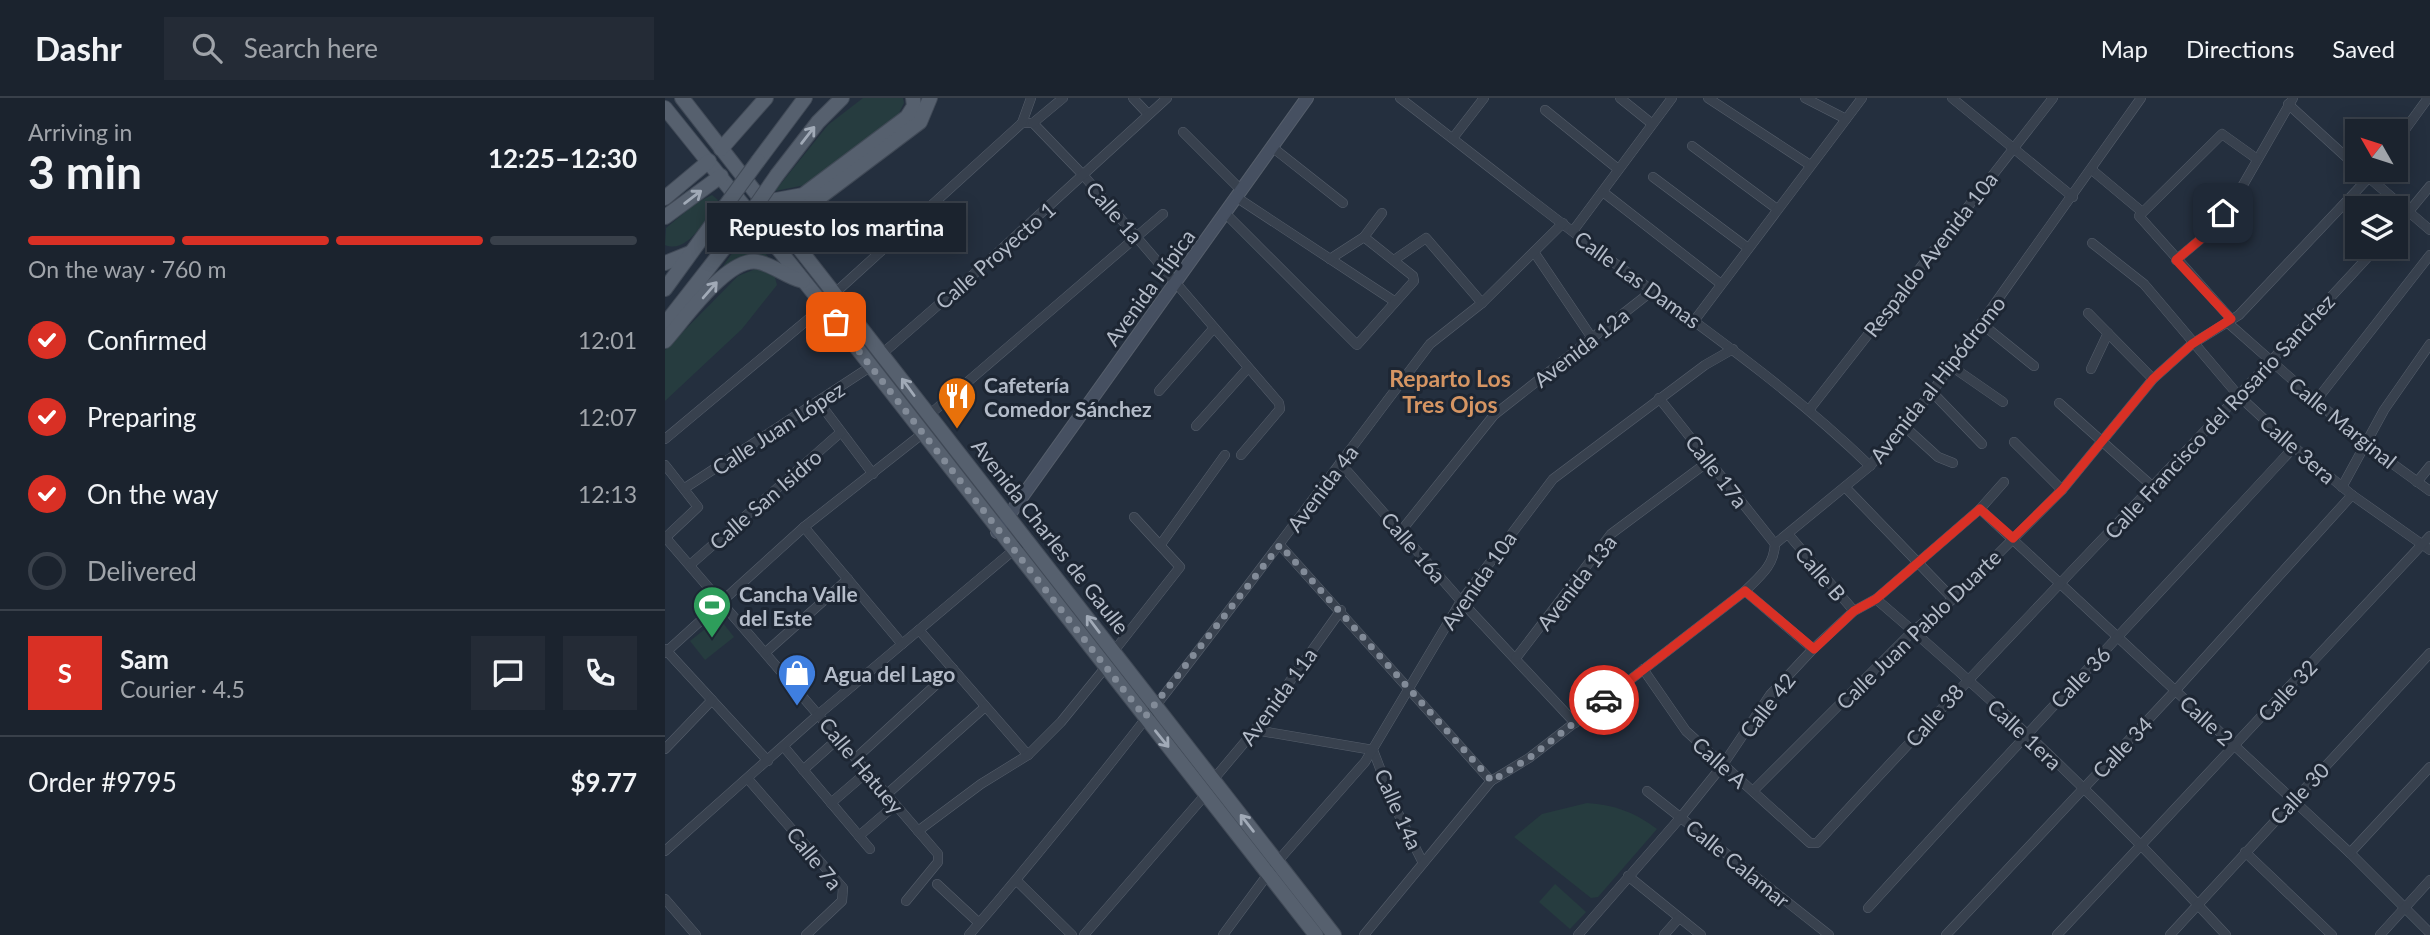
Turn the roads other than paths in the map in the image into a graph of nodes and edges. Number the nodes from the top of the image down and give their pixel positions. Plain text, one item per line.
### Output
1 (682, 98) edge
2 (766, 98) edge
3 (805, 98) edge
4 (842, 98) edge
5 (913, 98) edge
6 (930, 98) edge
7 (1031, 98) edge
8 (1063, 98) edge
9 (1133, 98) edge
10 (1167, 98) edge
11 (1307, 98) edge
12 (1400, 98) edge
13 (1484, 98) edge
14 (1620, 98) edge
15 (1672, 98) edge
16 (1708, 98) edge
17 (1805, 98) edge
18 (1862, 98) edge
19 (1952, 98) edge
20 (2053, 98) edge
21 (2141, 98) edge
22 (2429, 98) edge
23 (2291, 101) edge
24 (665, 108) edge
25 (1545, 110) dead end
26 (1148, 114) junction
27 (1846, 119) junction
28 (1023, 123) junction
29 (1033, 123) junction
30 (1651, 123) junction
31 (2408, 126) edge
32 (1183, 132) dead end
33 (1453, 138) junction
34 (1692, 146) dead end
35 (2013, 146) junction
36 (1272, 147) junction
37 (721, 149) junction
38 (2345, 154) edge
39 (2257, 159) junction
40 (709, 161) junction
41 (1810, 165) junction
42 (1618, 169) junction
43 (2092, 170) junction
44 (721, 176) junction
45 (1084, 176) junction
46 (1653, 177) dead end
47 (2365, 182) edge
48 (2381, 182) edge
49 (2430, 186) edge
50 (1603, 192) junction
51 (1239, 194) junction
52 (665, 196) edge
53 (2073, 197) junction
54 (765, 202) junction
55 (1343, 203) dead end
56 (1777, 209) junction
57 (2409, 212) junction
58 (1382, 213) dead end
59 (1163, 214) dead end
60 (1225, 214) junction
61 (2140, 214) junction
62 (665, 218) edge
63 (1563, 223) junction
64 (2430, 230) edge
65 (1573, 231) junction
66 (1364, 237) junction
67 (1137, 238) junction
68 (2092, 243) dead end
69 (799, 247) junction
70 (1748, 248) junction
71 (694, 251) junction
72 (1534, 252) junction
73 (2430, 255) edge
74 (1330, 258) junction
75 (2366, 259) edge
76 (1394, 260) junction
77 (2176, 260) junction
78 (665, 262) edge
79 (803, 281) junction
80 (1176, 282) junction
81 (1721, 284) junction
82 (665, 289) edge
83 (1653, 291) junction
84 (835, 293) junction
85 (1394, 301) junction
86 (1482, 303) junction
87 (824, 306) junction
88 (2088, 313) dead end
89 (1694, 321) junction
90 (2229, 321) junction
91 (665, 324) edge
92 (1982, 324) junction
93 (1213, 328) junction
94 (2108, 332) junction
95 (1592, 338) junction
96 (665, 341) edge
97 (2192, 344) junction
98 (2430, 344) edge
99 (1733, 349) junction
100 (883, 353) junction
101 (2271, 363) junction
102 (1951, 366) junction
103 (2034, 366) dead end
104 (870, 367) junction
105 (1248, 368) junction
106 (2091, 369) dead end
107 (2153, 379) junction
108 (1159, 391) dead end
109 (1932, 392) junction
110 (2238, 395) junction
111 (1659, 398) junction
112 (818, 401) junction
113 (2003, 402) dead end
114 (2315, 402) junction
115 (2059, 403) dead end
116 (1809, 410) junction
117 (929, 415) junction
118 (1196, 426) dead end
119 (1904, 426) junction
120 (841, 432) junction
121 (922, 434) junction
122 (665, 439) edge
123 (2014, 442) dead end
124 (2103, 442) junction
125 (2364, 443) junction
126 (1982, 444) dead end
127 (2294, 447) junction
128 (1224, 455) dead end
129 (1241, 455) dead end
130 (1709, 461) junction
131 (1340, 463) junction
132 (1953, 463) dead end
133 (665, 465) edge
134 (1870, 466) junction
135 (2430, 466) edge
136 (873, 474) junction
137 (2004, 482) dead end
138 (2417, 482) junction
139 (2152, 486) junction
140 (2342, 487) junction
141 (685, 488) junction
142 (1846, 488) junction
143 (2062, 490) junction
144 (2430, 491) edge
145 (2352, 495) junction
146 (1980, 509) junction
147 (1009, 516) junction
148 (1134, 517) dead end
149 (804, 527) junction
150 (1401, 531) junction
151 (997, 532) junction
152 (1788, 534) junction
153 (2430, 536) edge
154 (665, 538) edge
155 (1028, 538) junction
156 (2013, 538) junction
157 (1161, 544) junction
158 (1775, 544) junction
159 (1280, 545) junction
160 (2426, 547) edge
161 (1013, 551) junction
162 (690, 565) junction
163 (1917, 565) junction
164 (848, 579) junction
165 (2059, 584) junction
166 (1745, 591) junction
167 (1876, 599) junction
168 (1953, 599) junction
169 (721, 601) junction
170 (1461, 601) junction
171 (1341, 610) junction
172 (1854, 611) junction
173 (919, 630) junction
174 (1913, 631) junction
175 (2117, 639) junction
176 (902, 644) junction
177 (1814, 649) junction
178 (666, 651) edge
179 (1114, 651) junction
180 (766, 652) junction
181 (2430, 653) edge
182 (1516, 659) junction
183 (1105, 668) junction
184 (953, 669) junction
185 (1643, 669) junction
186 (1966, 680) junction
187 (1411, 689) junction
188 (2175, 691) junction
189 (712, 700) junction
190 (1156, 704) junction
191 (985, 707) junction
192 (819, 715) junction
193 (1145, 717) junction
194 (1575, 723) junction
195 (1255, 730) junction
196 (2025, 734) junction
197 (831, 745) dead end
198 (2236, 745) junction
199 (784, 747) junction
200 (665, 749) edge
201 (1373, 750) junction
202 (1028, 755) junction
203 (856, 758) junction
204 (768, 761) junction
205 (1722, 766) junction
206 (2430, 767) edge
207 (803, 770) junction
208 (860, 778) dead end
209 (748, 779) junction
210 (1213, 780) junction
211 (1492, 781) junction
212 (2083, 788) junction
213 (1647, 791) dead end
214 (1753, 791) junction
215 (1206, 794) junction
216 (886, 795) junction
217 (2292, 799) junction
218 (831, 803) junction
219 (888, 811) dead end
220 (1681, 817) junction
221 (918, 831) junction
222 (859, 836) junction
223 (1809, 843) joint
224 (2142, 845) junction
225 (870, 849) dead end
226 (665, 851) edge
227 (2245, 852) junction
228 (2350, 853) junction
229 (1423, 863) junction
230 (1272, 868) junction
231 (1629, 876) junction
232 (2430, 880) edge
233 (1017, 881) junction
234 (937, 884) dead end
235 (665, 899) edge
236 (906, 901) dead end
237 (2198, 905) junction
238 (1868, 908) dead end
239 (2403, 909) junction
240 (1679, 918) junction
241 (979, 923) junction
242 (2430, 933) edge
243 (696, 935) edge
244 (806, 935) edge
245 (968, 935) edge
246 (1072, 935) edge
247 (1084, 935) edge
248 (1223, 935) edge
249 (1316, 935) edge
250 (1334, 935) edge
251 (1364, 935) edge
252 (1578, 935) edge
253 (1664, 935) edge
254 (1701, 935) edge
255 (1829, 935) edge
256 (1946, 935) edge
257 (2057, 935) edge
258 (2170, 935) edge
259 (2226, 935) edge
260 (2332, 935) edge
261 (2379, 935) edge

1 - 37 main road, Avenida Charles de Gaulle
2 - 37 main road
3 - 71 main road, bridge
91 -> 4 main road, bridge
5 - 54 main road
6 - 69 main road
7 - 28 street
8 - 29 street
9 - 26 street
10 - 26 street, Calle Proyecto 1
11 - 36 street, Avenida Hípica
12 - 33 street, Calle Las Damas
13 - 33 street
14 - 30 street
15 - 30 street
16 - 41 street
17 - 27 street
18 - 27 street
19 - 35 street
20 - 35 street, Respaldo Avenida 10a
21 - 43 street, Avenida al Hipódromo
22 - 31 street
23 - 38 street
23 - 39 street
24 - 40 main road, Avenida Charles de Gaulle
25 - 42 street
26 - 45 street, Calle Proyecto 1
27 - 41 street
28 - 29 street
28 - 84 street
29 - 45 street, Calle 1a
30 - 42 street
32 - 51 street
33 - 63 street, Calle Las Damas
34 - 56 street
35 - 53 street
35 - 116 street, Respaldo Avenida 10a
36 - 51 street, Avenida Hípica
36 - 55 street
37 - 54 main road, Avenida Charles de Gaulle
39 - 61 street
39 - 77 street
40 - 44 main road, Avenida Charles de Gaulle
40 - 52 main road
41 - 56 street
42 - 50 street
43 - 53 street, Avenida al Hipódromo
43 - 61 street, Calle Marginal
62 -> 44 main road
44 - 79 main road, Avenida Charles de Gaulle
45 - 67 street, Calle 1a
45 - 100 street, Calle Proyecto 1
46 - 70 street
47 - 90 street, Calle Juan Pablo Duarte
48 - 57 street
49 - 57 street
50 - 65 street
50 - 81 street
51 - 60 street, Avenida Hípica
51 - 74 street
53 - 92 street, Avenida al Hipódromo
54 - 69 main road, Avenida Charles de Gaulle
56 - 70 street
57 - 64 street
58 - 66 street
59 - 67 street
60 - 80 street, Avenida Hípica
60 - 85 street
61 - 77 street, Calle Marginal
63 - 65 street, Calle Las Damas
63 - 72 street, Avenida 4a
65 - 83 street, Calle Las Damas
66 - 74 street
66 - 76 street
67 - 80 street, Calle 1a
67 - 117 street
68 - 97 street, Calle 3era
69 - 84 main road, Avenida Charles de Gaulle
70 - 81 street
71 - 78 main road
71 - 82 main road
72 - 86 street, Avenida 4a
72 - 95 street
73 - 114 street
74 - 85 street
75 - 101 street, Calle Francisco del Rosario Sanchez
76 - 85 street
76 - 86 street
77 - 90 street, Calle Marginal
79 - 87 main road, Avenida Charles de Gaulle
96 -> 79 main road
80 - 93 street, Calle 1a
80 - 147 street, Avenida Hípica
81 - 89 street
83 - 89 street, Calle Las Damas
83 - 95 street, Avenida 12a
84 - 100 main road, Avenida Charles de Gaulle
86 - 131 street, Avenida 4a
87 - 104 main road, Avenida Charles de Gaulle
87 - 122 street
88 - 94 street
89 - 99 street, Calle Las Damas
90 - 97 street, Calle Juan Pablo Duarte
90 - 101 street, Calle Marginal
92 - 102 street, Avenida al Hipódromo
92 - 103 street
93 - 105 street, Calle 1a
93 - 108 street
94 - 106 street
94 - 107 street
95 - 150 street, Avenida 12a
97 - 107 street, Calle Juan Pablo Duarte
97 - 110 street, Calle 3era
98 - 125 street
99 - 111 street, Avenida 10a
99 - 116 street, Calle Las Damas
117 -> 100 main road, Avenida Charles de Gaulle
101 - 110 street, Calle Francisco del Rosario Sanchez
101 - 114 street, Calle Marginal
102 - 109 street, Avenida al Hipódromo
102 - 113 street
104 - 112 street, Calle Juan López
104 - 121 main road, Avenida Charles de Gaulle
105 - 118 street
105 - 129 street, Calle 1a
107 - 124 street, Calle Juan Pablo Duarte
109 - 119 street, Avenida al Hipódromo
109 - 126 street
110 - 127 street, Calle 3era
110 - 139 street, Calle Francisco del Rosario Sanchez
111 - 130 street, Calle 17a
111 - 170 street, Avenida 10a
112 - 120 street
112 - 141 street, Calle Juan López
114 - 125 street, Calle Marginal
115 - 124 street
116 - 134 street, Calle Las Damas
117 - 147 main road, Avenida Charles de Gaulle
119 - 132 street
119 - 134 street, Avenida al Hipódromo
120 - 136 street
120 - 162 street, Calle San Isidro
121 - 136 street
121 - 151 main road, Avenida Charles de Gaulle
123 - 143 street
124 - 139 street
124 - 143 street, Calle Juan Pablo Duarte
125 - 138 street, Calle Marginal
125 - 140 street
127 - 140 street, Calle 3era
127 - 175 street, Calle 36
128 - 157 street
130 - 158 street, Calle 17a
130 - 182 street, Avenida 13a
131 - 150 street, Calle 16a
131 - 159 street, Avenida 4a
133 - 141 street
134 - 142 street, Avenida al Hipódromo
135 - 138 street
136 - 149 street
137 - 146 street, Calle 42
138 - 144 street, Calle Marginal
139 - 165 street, Calle Francisco del Rosario Sanchez
140 - 145 street, Calle 3era
141 - 154 street
142 - 152 street, Avenida al Hipódromo
142 - 163 street
143 - 156 street, Calle Juan Pablo Duarte
145 - 160 street, Calle 3era
145 - 188 street, Calle 34
146 - 156 street, Calle 2
146 - 163 street, Calle 42
147 - 151 street, Avenida Hípica
147 - 155 main road, Avenida Charles de Gaulle
148 - 157 street
149 - 164 street
149 - 169 street
150 - 170 street, Calle 16a
151 - 161 main road, Avenida Charles de Gaulle
152 - 158 street, Avenida al Hipódromo
152 - 172 street, Calle B
153 - 160 street, Calle 32
154 - 162 street, Calle Hatuey
155 - 161 street
179 -> 155 main road, Avenida Charles de Gaulle
156 - 165 street, Calle 2
156 - 168 street, Calle Juan Pablo Duarte
157 - 179 street
158 - 166 street, Avenida al Hipódromo
159 - 171 street
159 - 190 street, Avenida 4a
160 - 198 street, Calle 32
161 - 173 street
161 - 183 main road, Avenida Charles de Gaulle
162 - 169 street, Calle Hatuey
163 - 167 street, Calle 42
163 - 168 street
164 - 176 street
164 - 180 street
165 - 175 street, Calle 2
165 - 186 street, Calle 38
166 - 177 street
166 - 185 street, Avenida al Hipódromo
167 - 172 street, Calle 42
167 - 174 street, Calle 1era
168 - 174 street, Calle Juan Pablo Duarte
169 - 178 street
169 - 180 street, Calle Hatuey
170 - 182 street, Calle 16a
170 - 187 street, Avenida 10a
171 - 187 street
171 - 195 street, Avenida 11a
172 - 177 street, Calle 42
173 - 176 street
173 - 184 street
174 - 186 street, Calle 1era
174 - 214 street, Calle Juan Pablo Duarte
175 - 188 street, Calle 2
175 - 196 street, Calle 36
176 - 192 street
177 - 205 street, Calle 42
178 - 189 street
179 - 190 main road, Avenida Charles de Gaulle
180 - 192 street, Calle Hatuey
181 - 217 street, Calle 30
182 - 194 street, Calle 16a
183 - 193 main road, Avenida Charles de Gaulle
183 - 202 street
184 - 191 street
184 - 203 street
185 - 194 street, Avenida al Hipódromo
185 - 205 street, Calle A
186 - 196 street, Calle 1era
186 - 223 street, Calle 38
187 - 201 street, Avenida 10a
187 - 211 street
188 - 198 street, Calle 2
188 - 212 street, Calle 34
189 - 200 street
189 - 204 street
190 - 193 street, Avenida 4a
190 - 210 main road, Avenida Charles de Gaulle
191 - 202 street
191 - 216 street
192 - 199 street
192 - 203 street, Calle Hatuey
193 -> 215 main road, Avenida Charles de Gaulle
193 - 233 street, Avenida 4a
194 - 211 street, Avenida al Hipódromo
195 - 201 street, Calle 14a
195 - 210 street, Avenida 11a
196 - 212 street, Calle 1era
196 - 238 street, Calle 36
197 - 207 street
198 - 217 street, Calle 2
198 - 224 street, Calle 32
199 - 204 street
199 - 207 street
201 - 229 street, Calle 14a
201 - 230 street, Avenida 10a
202 - 221 street
203 - 216 street, Calle Hatuey
204 - 209 street
205 - 214 street, Calle A
205 - 220 street, Calle 42
206 - 228 street
207 - 218 street
208 - 218 street
209 - 226 street
209 - 244 street, Calle 7a
230 -> 210 main road, Avenida Charles de Gaulle
211 - 229 street, Avenida al Hipódromo
212 - 224 street, Calle 1era
212 - 256 street, Calle 34
213 - 220 street, Calle Calamar
214 - 223 street, Calle A
215 - 230 main road, Avenida Charles de Gaulle
215 - 247 street
216 - 221 street, Calle Hatuey
217 - 227 street, Calle 30
217 - 228 street, Calle 2
218 - 222 street
219 - 222 street
220 - 231 street, Calle 42
220 - 255 street, Calle Calamar
221 - 236 street, Calle Hatuey
222 - 225 street
224 - 237 street, Calle 1era
224 - 257 street, Calle 32
227 - 237 street, Calle 30
227 - 260 street
228 - 239 street, Calle 2
229 - 251 street, Avenida al Hipódromo
230 - 248 street, Avenida 10a
230 - 249 main road, Avenida Charles de Gaulle
230 - 250 main road, Avenida Charles de Gaulle
231 - 240 street
231 - 252 street, Calle 42
232 - 239 street
233 - 241 street, Avenida 4a
233 - 246 street
234 - 241 street
235 - 243 street
237 - 258 street, Calle 30
237 - 259 street, Calle 1era
239 - 242 street, Calle 2
239 - 261 street
240 - 253 street
240 - 254 street
241 - 245 street, Avenida 4a

